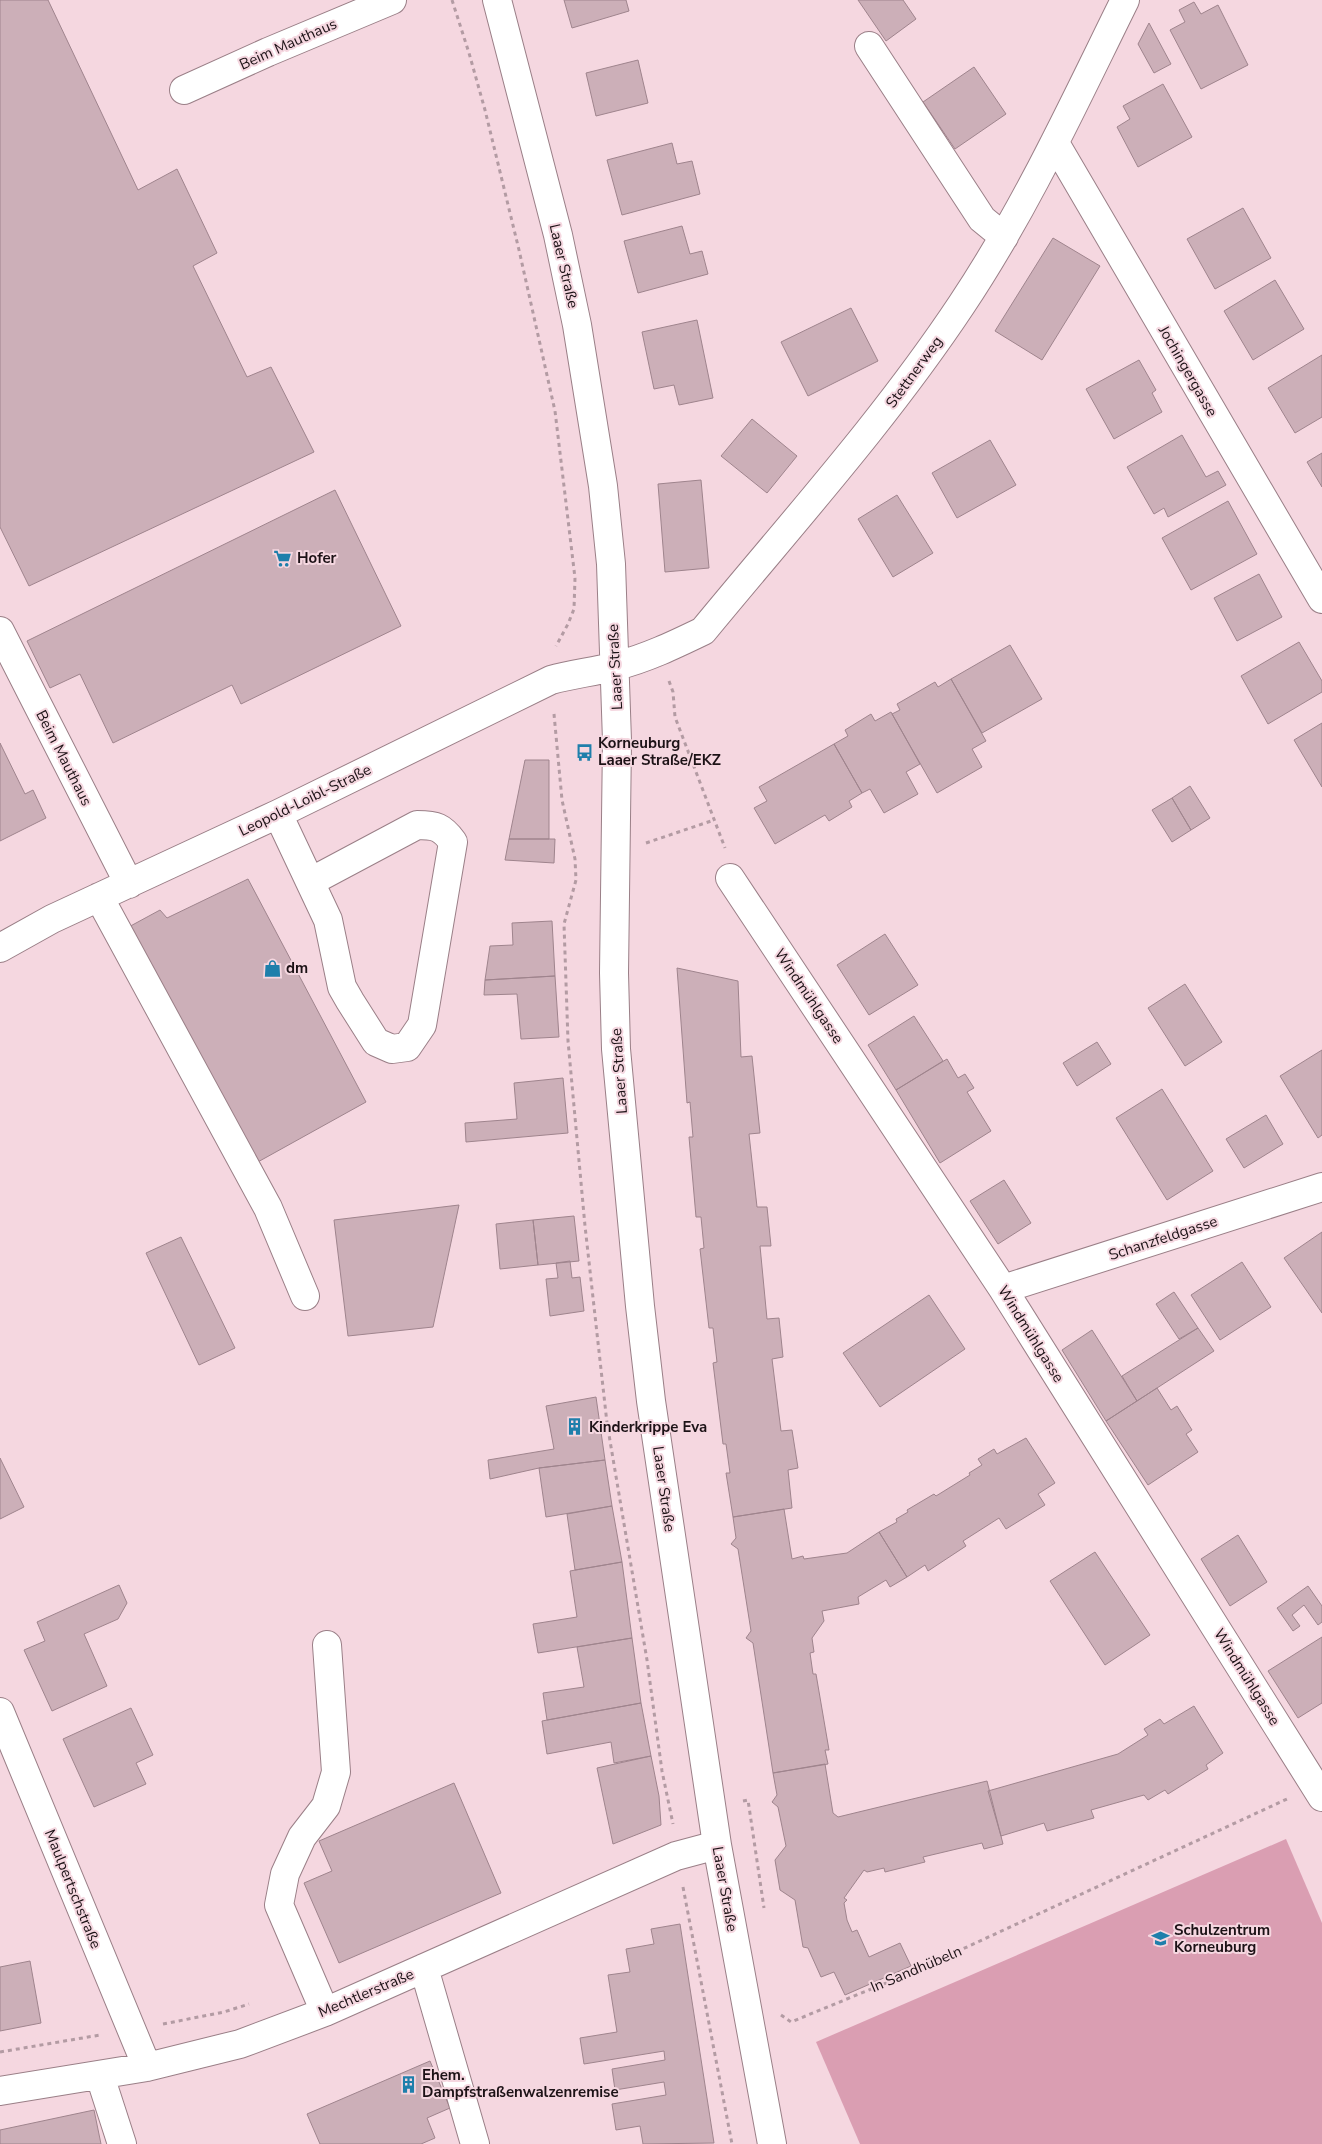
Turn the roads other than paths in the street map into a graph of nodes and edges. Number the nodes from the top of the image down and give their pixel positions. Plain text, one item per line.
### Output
1 (392, 0) edge
2 (497, 0) edge
3 (1124, 0) edge
4 (869, 46) dead end
5 (184, 90) dead end
6 (1055, 143) junction
7 (1004, 237) junction
8 (1322, 599) edge
9 (0, 631) edge
10 (615, 666) junction
11 (278, 814) junction
12 (730, 878) road end
13 (310, 882) junction
14 (128, 884) junction
15 (99, 897) junction
16 (0, 948) edge
17 (1322, 1187) edge
18 (1003, 1289) junction
19 (305, 1296) dead end
20 (327, 1645) dead end
21 (0, 1712) edge
22 (1320, 1788) edge
23 (717, 1845) junction
24 (424, 1968) junction
25 (325, 2012) junction
26 (147, 2067) junction
27 (100, 2076) junction
28 (0, 2091) edge
29 (122, 2144) edge
30 (475, 2144) edge
31 (772, 2144) edge

1 - 5 street, Beim Mauthaus
2 - 10 street, Laaer Straße
3 - 6 street, Stettnerweg
4 - 7 street
6 - 7 street, Stettnerweg
6 - 8 street, Jochingergasse
7 - 10 street, Stettnerweg
9 - 14 street, Beim Mauthaus
10 - 11 street, Leopold-Loibl-Straße
10 - 23 street, Laaer Straße
11 - 13 street
11 - 14 street, Leopold-Loibl-Straße
12 - 18 street, Windmühlgasse
13 - 13 street
14 - 15 street, Leopold-Loibl-Straße
15 - 16 street, Leopold-Loibl-Straße
15 - 19 street
17 - 18 street, Schanzfeldgasse
18 - 22 street, Windmühlgasse
20 - 25 street
21 - 26 street, Maulpertschstraße
23 - 24 street, Mechtlerstraße
23 - 31 street, Laaer Straße
24 - 25 street, Mechtlerstraße
24 - 30 street
25 - 26 street, Mechtlerstraße
26 - 27 street, Mechtlerstraße
27 - 28 street, Mechtlerstraße
27 - 29 street

